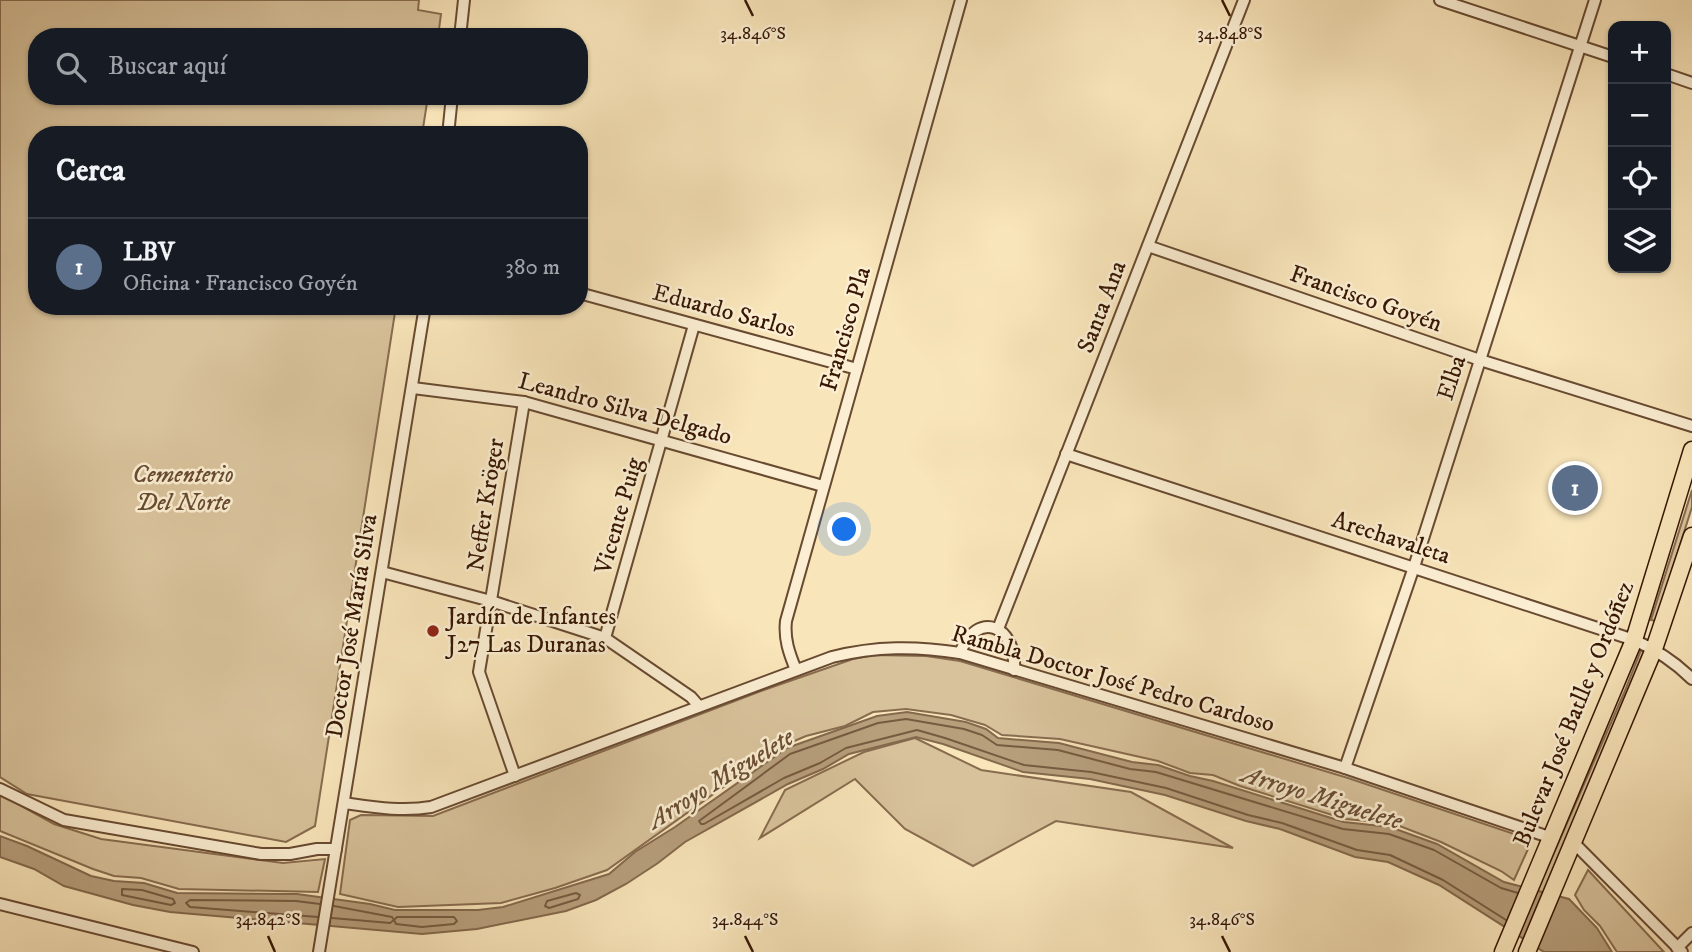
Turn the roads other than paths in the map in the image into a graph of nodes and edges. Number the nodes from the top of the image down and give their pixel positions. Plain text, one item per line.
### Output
1 (464, 0) edge
2 (961, 0) edge
3 (1244, 0) edge
4 (1440, 0) edge
5 (1595, 0) edge
6 (461, 28) edge
7 (1581, 46) junction
8 (1608, 55) edge
9 (1671, 76) edge
10 (1692, 83) edge
11 (451, 105) edge
12 (449, 126) edge
13 (1148, 246) junction
14 (588, 296) edge
15 (424, 315) edge
16 (694, 325) junction
17 (1480, 360) junction
18 (857, 369) junction
19 (413, 388) junction
20 (524, 402) junction
21 (1692, 426) edge
22 (662, 439) junction
23 (1692, 450) edge
24 (1066, 454) junction
25 (824, 486) junction
26 (1692, 536) edge
27 (1414, 567) junction
28 (382, 572) junction
29 (491, 601) junction
30 (998, 629) junction
31 (605, 638) junction
32 (1633, 640) junction
33 (1654, 649) junction
34 (960, 653) junction
35 (796, 670) junction
36 (1014, 670) junction
37 (1692, 679) edge
38 (698, 705) junction
39 (1345, 768) junction
40 (515, 776) junction
41 (0, 789) edge
42 (344, 803) junction
43 (1549, 837) junction
44 (1574, 843) junction
45 (336, 849) junction
46 (0, 904) edge
47 (1692, 933) edge
48 (1505, 948) edge
49 (1679, 950) edge
50 (193, 952) edge
51 (319, 952) edge
52 (1527, 952) edge

1 - 6 street
2 - 18 street, Francisco Pla
3 - 13 street, Santa Ana
4 - 7 street
5 - 7 street, Elba
7 - 8 street
7 - 17 street, Elba
9 - 10 street
11 - 12 street
13 - 17 street, Francisco Goyén
13 - 24 street, Santa Ana
14 - 16 street, Eduardo Sarlos
15 - 19 street, Doctor José María Silva
16 - 18 street, Eduardo Sarlos
16 - 22 street, Vicente Puig
17 - 21 street, Francisco Goyén
17 - 27 street, Elba
18 - 25 street, Francisco Pla
19 - 20 street, Leandro Silva Delgado
19 - 28 street, Doctor José María Silva
20 - 22 street, Leandro Silva Delgado
20 - 29 street, Neffer Kröger
22 - 25 street, Leandro Silva Delgado
22 - 31 street, Vicente Puig
23 - 32 main road, Bulevar José Batlle y Ordóñez
24 - 27 street, Arechavaleta
24 - 30 street, Santa Ana
25 - 35 street, Francisco Pla
26 - 33 main road, Bulevar José Batlle y Ordóñez
27 - 32 street, Arechavaleta
27 - 39 street, Elba
28 - 29 street
28 - 42 street, Doctor José María Silva
29 - 31 street
29 - 40 street, Neffer Kröger
30 - 34 street
30 - 36 street
31 - 38 street
32 - 33 street, Arechavaleta
32 - 43 main road, Bulevar José Batlle y Ordóñez
33 - 37 street, Arechavaleta
33 - 44 main road, Bulevar José Batlle y Ordóñez
34 - 35 street, Rambla Doctor José Pedro Cardoso
34 - 36 street, Rambla Doctor José Pedro Cardoso
35 - 38 street, Rambla Doctor José Pedro Cardoso
36 - 39 street, Rambla Doctor José Pedro Cardoso
38 - 40 street, Rambla Doctor José Pedro Cardoso
39 - 43 street, Rambla Doctor José Pedro Cardoso
40 - 42 street, Rambla Doctor José Pedro Cardoso
41 - 45 street
42 - 45 street, Doctor José María Silva
43 - 48 main road, Bulevar José Batlle y Ordóñez
44 - 49 street
44 - 52 main road, Bulevar José Batlle y Ordóñez
45 - 51 street, Doctor José María Silva
46 - 50 street
47 - 49 street

